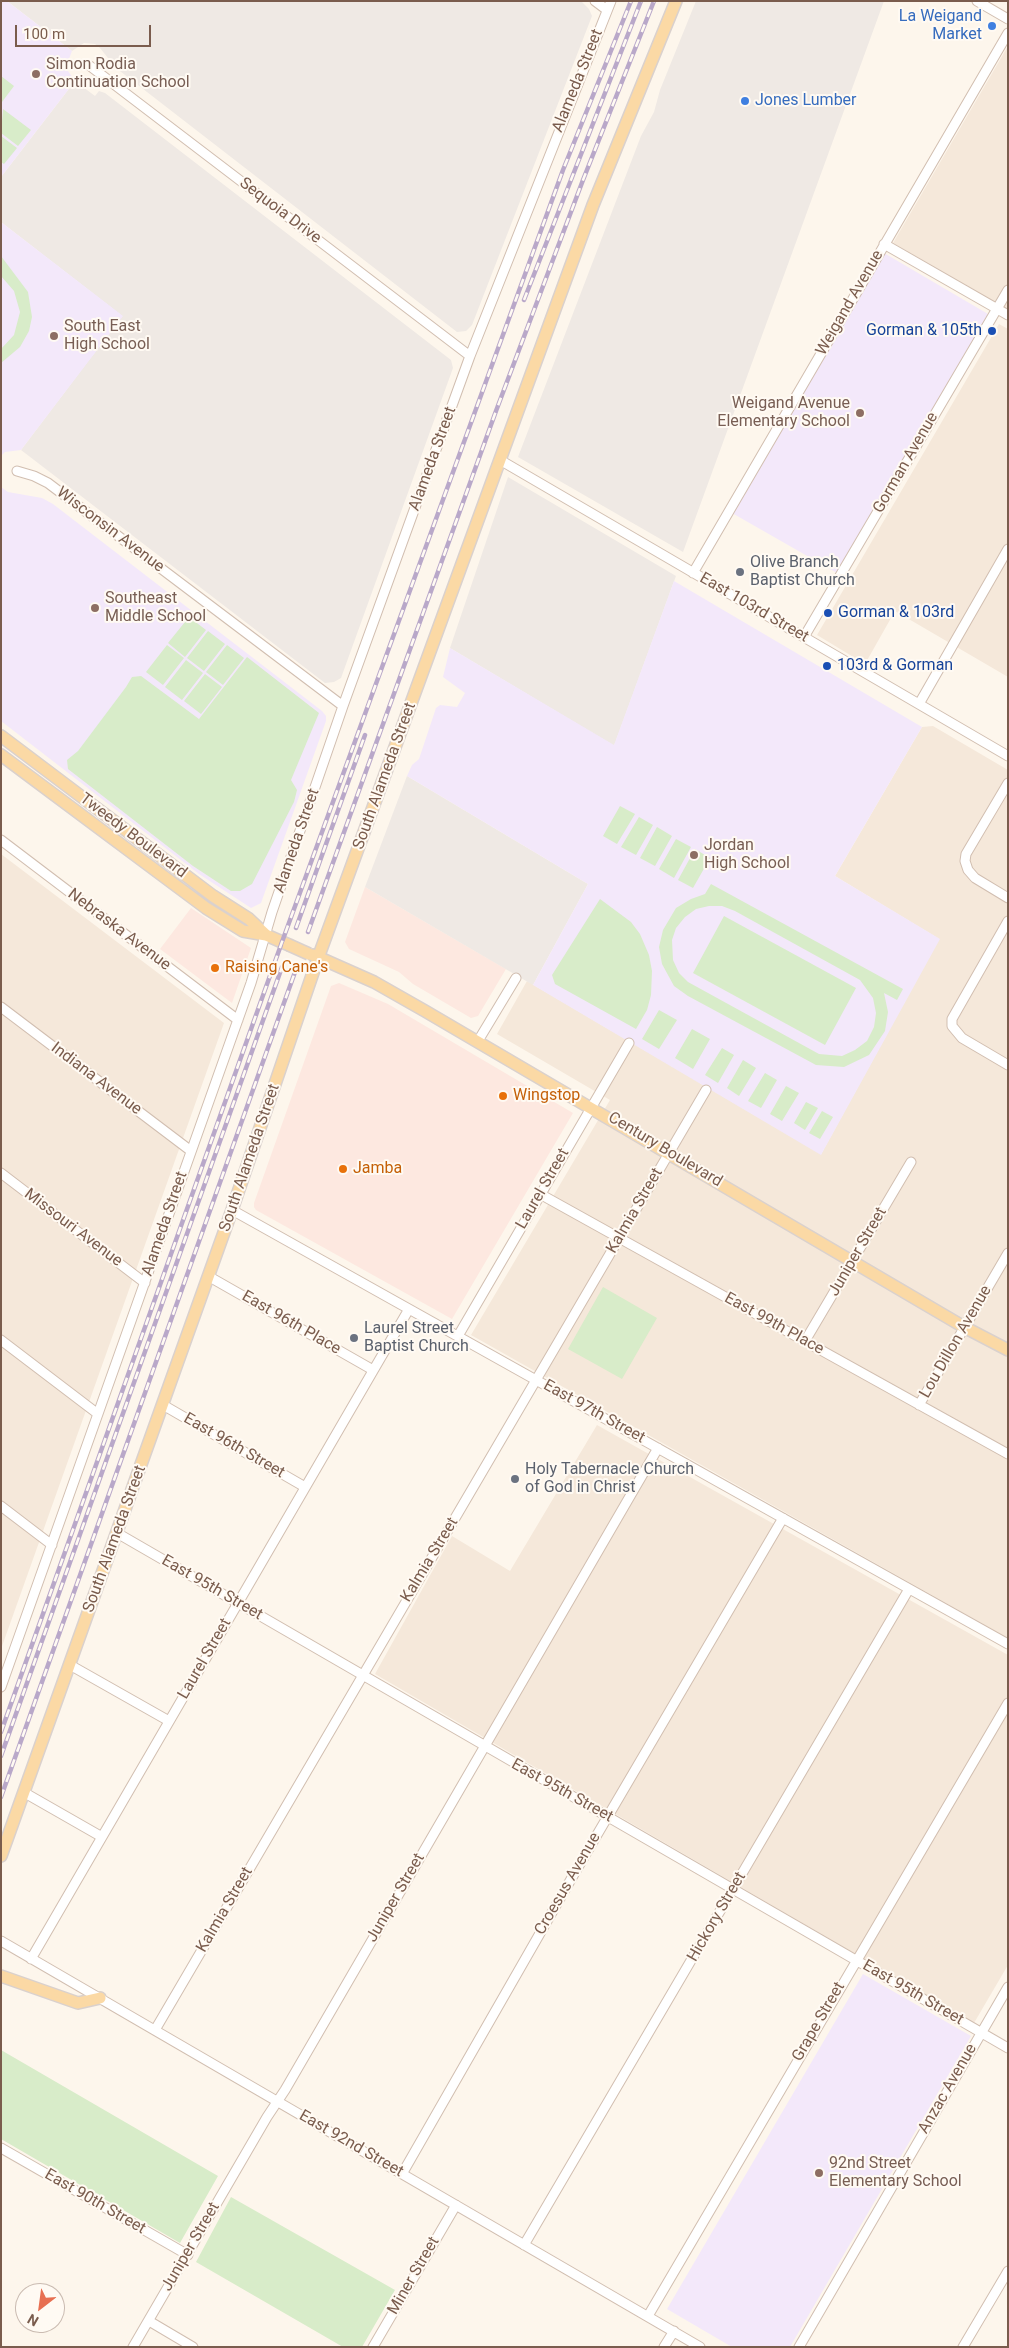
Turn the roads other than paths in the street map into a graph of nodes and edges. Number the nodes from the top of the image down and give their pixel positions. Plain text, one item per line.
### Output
1 (595, 1) edge
2 (611, 1) edge
3 (676, 1) edge
4 (977, 1) edge
5 (606, 10) junction
6 (1008, 19) edge
7 (1008, 33) edge
8 (90, 66) dead end
9 (884, 244) junction
10 (1008, 290) edge
11 (997, 309) junction
12 (1008, 316) edge
13 (470, 356) junction
14 (500, 460) junction
15 (17, 471) dead end
16 (1008, 549) edge
17 (693, 572) junction
18 (804, 637) junction
19 (919, 704) junction
20 (342, 706) junction
21 (1, 736) edge
22 (1, 754) edge
23 (1008, 756) edge
24 (1008, 782) edge
25 (1, 840) edge
26 (1008, 898) edge
27 (1008, 921) edge
28 (266, 935) junction
29 (314, 956) junction
30 (516, 978) dead end
31 (1, 1007) edge
32 (238, 1020) junction
33 (478, 1041) junction
34 (629, 1043) dead end
35 (1008, 1065) edge
36 (706, 1090) dead end
37 (591, 1107) junction
38 (191, 1151) junction
39 (669, 1153) junction
40 (911, 1162) dead end
41 (1, 1173) edge
42 (540, 1194) junction
43 (232, 1210) junction
44 (620, 1238) junction
45 (1008, 1253) edge
46 (853, 1261) junction
47 (208, 1276) junction
48 (145, 1282) junction
49 (409, 1308) junction
50 (964, 1327) junction
51 (458, 1336) junction
52 (1, 1340) edge
53 (806, 1341) junction
54 (1008, 1350) edge
55 (373, 1370) junction
56 (536, 1380) junction
57 (163, 1405) junction
58 (919, 1405) junction
59 (98, 1414) junction
60 (658, 1448) junction
61 (1008, 1454) edge
62 (305, 1487) junction
63 (1, 1506) edge
64 (783, 1518) junction
65 (117, 1533) junction
66 (52, 1544) junction
67 (909, 1589) junction
68 (238, 1603) junction
69 (1008, 1644) edge
70 (70, 1665) junction
71 (3, 1675) edge
72 (362, 1676) junction
73 (1, 1687) edge
74 (1008, 1703) edge
75 (169, 1721) junction
76 (484, 1747) junction
77 (26, 1792) junction
78 (608, 1816) junction
79 (102, 1837) junction
80 (1, 1856) edge
81 (733, 1890) junction
82 (1, 1941) edge
83 (31, 1958) junction
84 (856, 1960) junction
85 (1, 1976) edge
86 (1008, 1987) edge
87 (100, 1998) junction
88 (155, 2030) junction
89 (981, 2032) junction
90 (1008, 2048) edge
91 (278, 2102) junction
92 (1, 2148) edge
93 (402, 2174) junction
94 (456, 2205) junction
95 (524, 2244) junction
96 (188, 2255) junction
97 (1008, 2270) edge
98 (648, 2316) junction
99 (149, 2321) junction
100 (674, 2331) junction
101 (133, 2347) edge
102 (193, 2347) edge
103 (373, 2347) edge
104 (664, 2347) edge
105 (700, 2347) edge
106 (799, 2347) edge
107 (963, 2347) edge

1 - 5 street
2 - 5 street, Alameda Street
3 - 14 main road
4 - 6 street
5 - 13 street, Alameda Street
7 - 9 street, Weigand Avenue
8 - 13 street, Sequoia Drive
9 - 11 street
9 - 17 street, Weigand Avenue
10 - 11 street, Gorman Avenue
11 - 12 street
11 - 18 street, Gorman Avenue
13 - 20 street, Alameda Street
14 - 17 street, East 103rd Street
14 - 29 main road, South Alameda Street
15 - 20 street, Wisconsin Avenue
16 - 19 street
17 - 18 street, East 103rd Street
18 - 19 street, East 103rd Street
19 - 23 street, East 103rd Street
20 - 28 street, Alameda Street
21 - 28 main road, Tweedy Boulevard
22 - 28 main road, Tweedy Boulevard
24 - 26 street
25 - 32 street, Nebraska Avenue
27 - 35 street
28 - 29 main road, Tweedy Boulevard, bridge
28 - 32 street, Alameda Street
29 - 33 main road, Century Boulevard
29 - 43 main road, South Alameda Street
30 - 33 street
31 - 38 street, Indiana Avenue
32 - 38 street, Alameda Street
33 - 37 main road, Century Boulevard
34 - 37 street, Laurel Street
36 - 39 street, Kalmia Street
37 - 39 main road, Century Boulevard
37 - 42 street, Laurel Street
38 - 48 street, Alameda Street
39 - 44 street, Kalmia Street
39 - 46 main road, Century Boulevard
40 - 46 street, Juniper Street
41 - 48 street, Missouri Avenue
42 - 44 street, East 99th Place
42 - 51 street, Laurel Street
43 - 47 main road, South Alameda Street
43 - 49 street, East 97th Street
44 - 53 street, East 99th Place
44 - 56 street, Kalmia Street
45 - 50 street, Lou Dillon Avenue
46 - 50 main road, Century Boulevard
46 - 53 street, Juniper Street
47 - 55 street, East 96th Place
47 - 57 main road, South Alameda Street
48 - 59 street, Alameda Street
49 - 51 street, East 97th Street
49 - 55 street, Laurel Street
50 - 54 main road, Century Boulevard
50 - 58 street, Lou Dillon Avenue
51 - 56 street, East 97th Street
52 - 59 street
53 - 58 street, East 99th Place
55 - 62 street, Laurel Street
56 - 60 street, East 97th Street
56 - 72 street, Kalmia Street
57 - 62 street, East 96th Street
57 - 65 main road, South Alameda Street
58 - 61 street, East 99th Place
59 - 66 street, Alameda Street
60 - 64 street, East 97th Street
60 - 76 street, Juniper Street
62 - 68 street, Laurel Street
63 - 66 street
64 - 67 street, East 97th Street
64 - 78 street, Croesus Avenue
65 - 68 street, East 95th Street
65 - 70 main road, South Alameda Street
66 - 71 street, Alameda Street
67 - 69 street, East 97th Street
67 - 81 street, Hickory Street
68 - 72 street, East 95th Street
68 - 75 street, Laurel Street
70 - 75 street
70 - 77 main road, South Alameda Street
71 - 73 street, Alameda Street
72 - 76 street, East 95th Street
72 - 88 street, Kalmia Street
74 - 84 street, Grape Street
75 - 79 street, Laurel Street
76 - 78 street, East 95th Street
76 - 91 street, Juniper Street
77 - 79 street
77 - 80 main road, South Alameda Street
78 - 81 street, East 95th Street
78 - 93 street, Croesus Avenue
79 - 83 street, Laurel Street
81 - 84 street, East 95th Street
81 - 95 street, Hickory Street
82 - 83 street, East 92nd Street
83 - 87 street, East 92nd Street
84 - 89 street, East 95th Street
84 - 98 street, Grape Street
85 - 87 main road
86 - 89 street, Anzac Avenue
87 - 88 street, East 92nd Street
88 - 91 street, East 92nd Street
89 - 90 street, East 95th Street
89 - 106 street, Anzac Avenue
91 - 93 street, East 92nd Street
91 - 96 street, Juniper Street
92 - 96 street, East 90th Street
93 - 94 street, East 92nd Street
94 - 95 street, East 92nd Street
94 - 103 street, Miner Street
95 - 98 street, East 92nd Street
96 - 99 street, Juniper Street
97 - 107 street
98 - 100 street, East 92nd Street
99 - 101 street, Juniper Street
99 - 102 street
100 - 104 street
100 - 105 street, East 92nd Street

